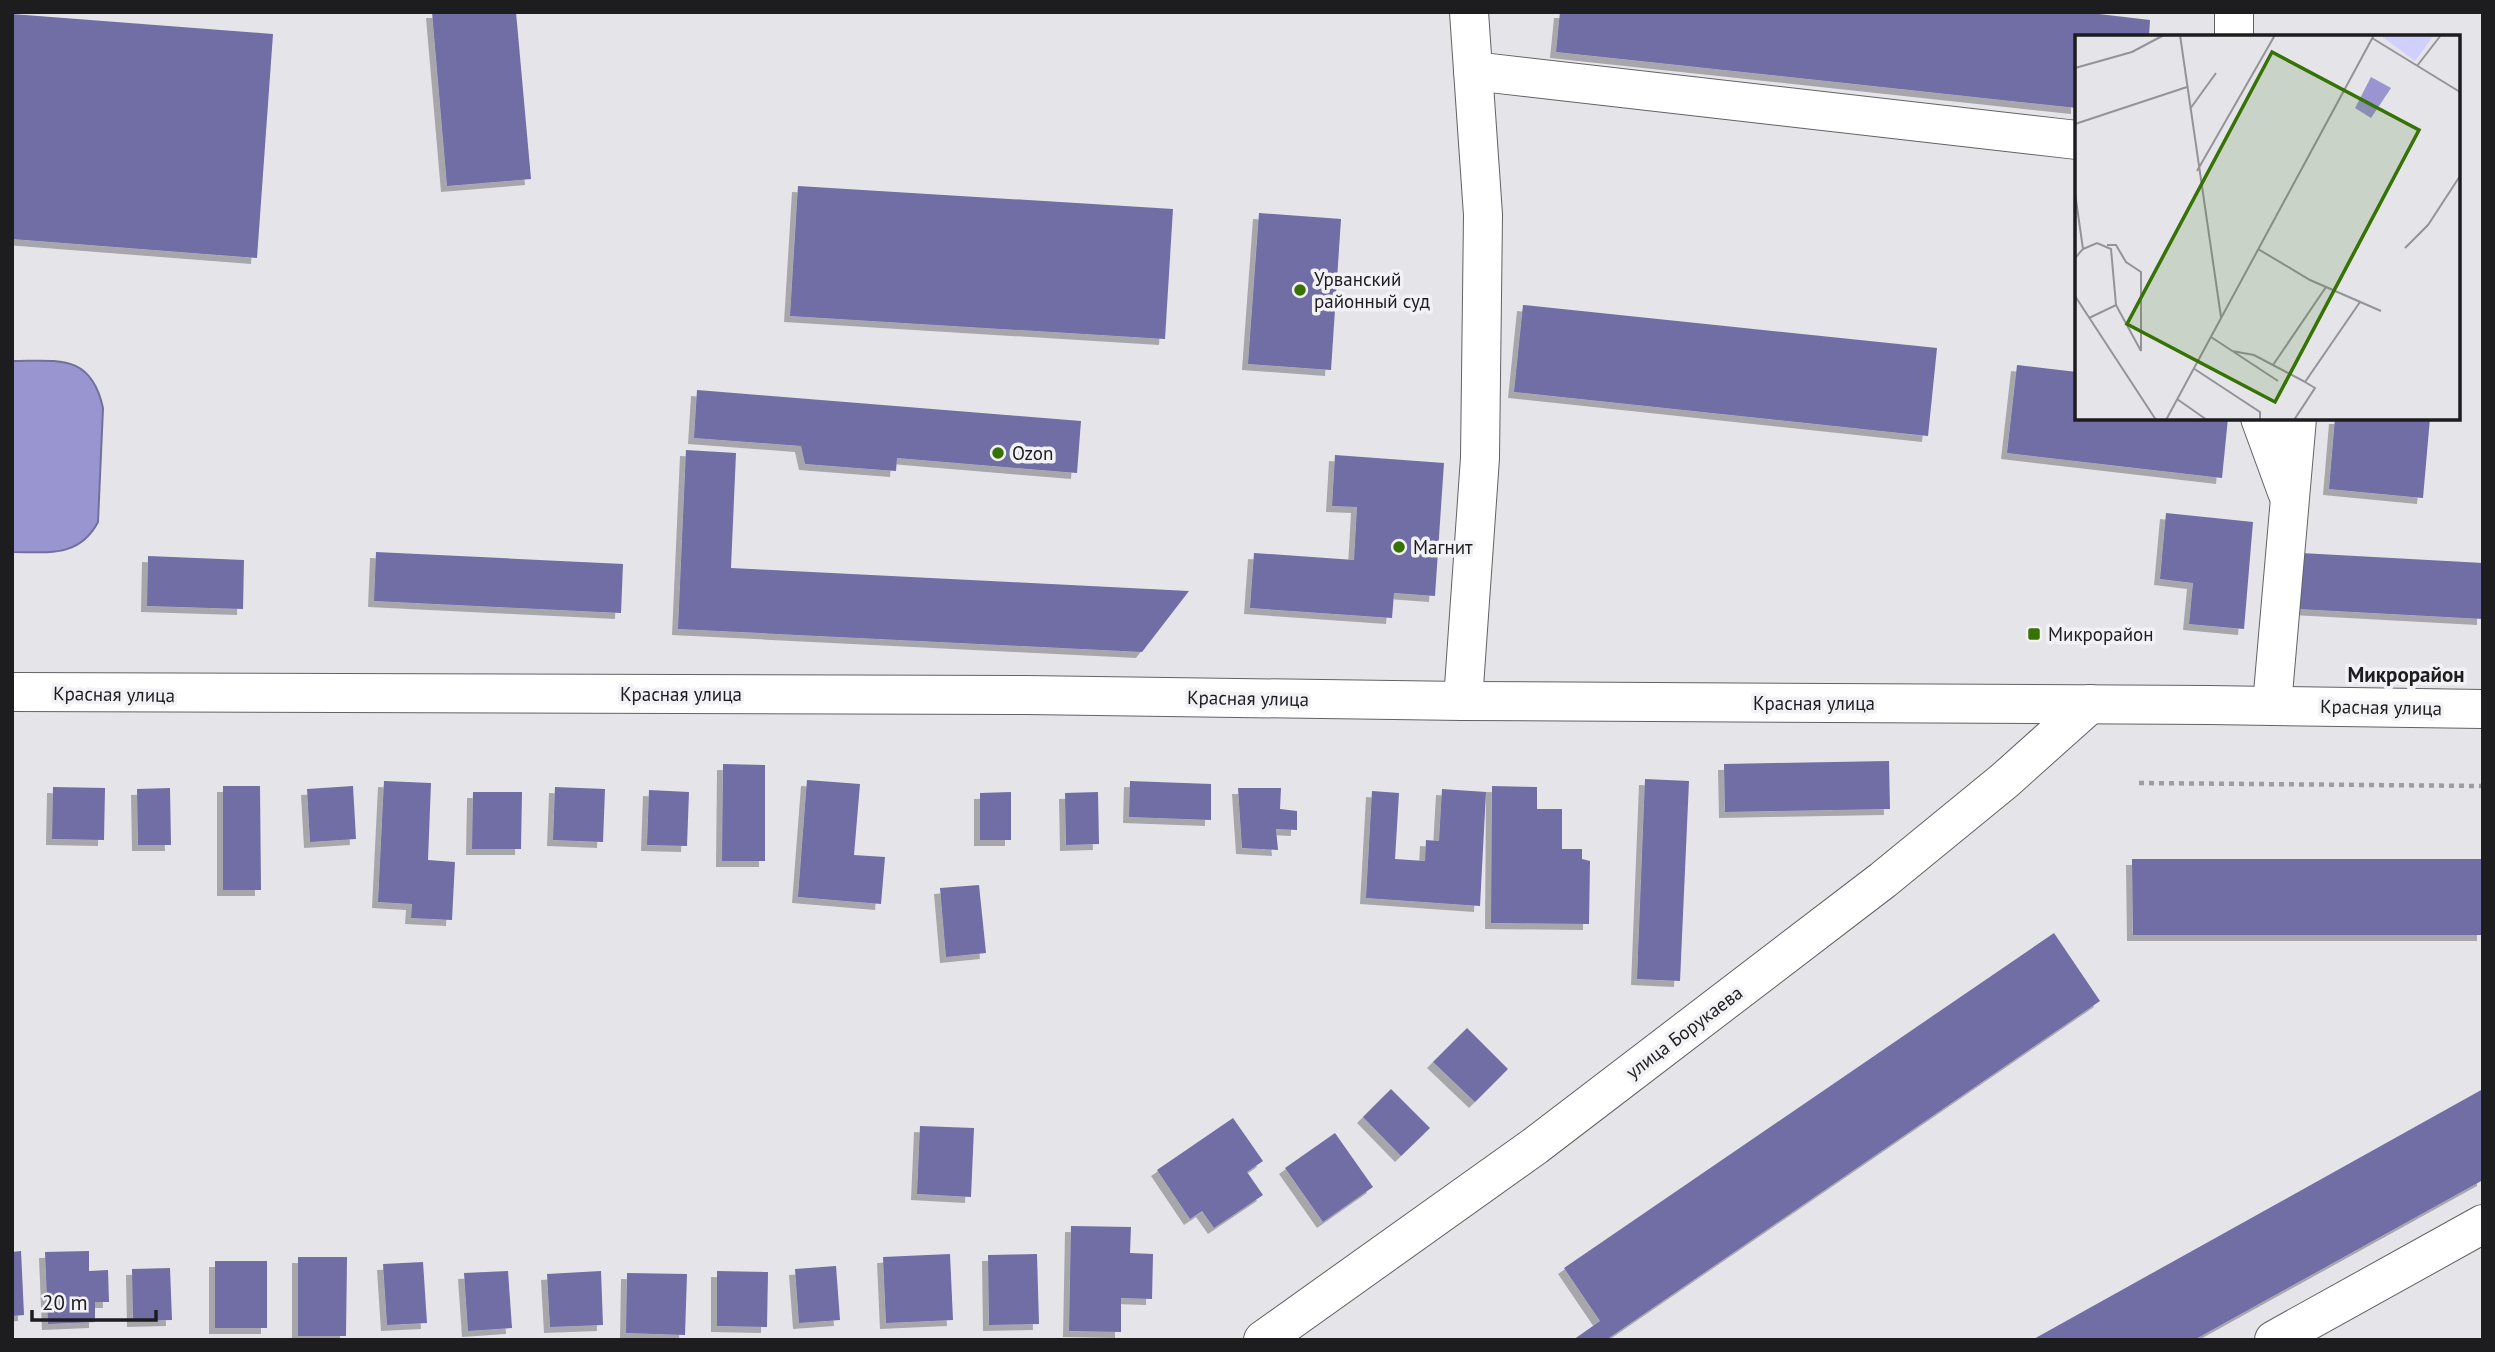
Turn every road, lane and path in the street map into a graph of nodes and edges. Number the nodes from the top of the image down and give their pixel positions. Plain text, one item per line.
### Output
1 (1469, 12) edge
2 (2234, 12) edge
3 (2234, 35) edge
4 (1473, 71) junction
5 (2075, 140) edge
6 (2261, 420) edge
7 (2297, 420) edge
8 (2290, 500) junction
9 (12, 692) edge
10 (1463, 701) junction
11 (2090, 704) junction
12 (2272, 705) junction
13 (2483, 709) edge
14 (2139, 783) dead end
15 (2483, 786) edge
16 (2483, 1224) edge
17 (1263, 1340) edge
18 (2274, 1340) edge

1 - 4 street
2 - 3 street
4 - 5 street
4 - 10 street
6 - 8 street
7 - 8 street
8 - 12 street
9 - 10 street, Красная улица
10 - 11 street, Красная улица
11 - 12 street, Красная улица
11 - 17 street, улица Борукаева
12 - 13 street, Красная улица
14 - 15 path
16 - 18 street

